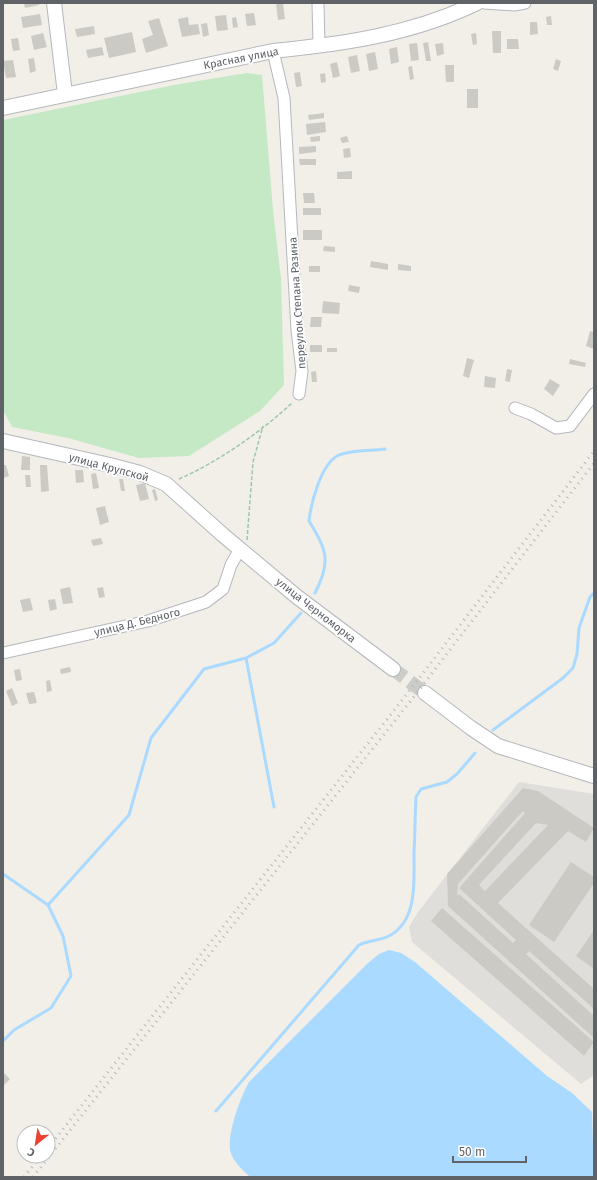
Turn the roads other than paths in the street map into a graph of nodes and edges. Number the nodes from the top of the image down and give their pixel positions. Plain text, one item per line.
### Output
1 (54, 3) edge
2 (318, 3) edge
3 (477, 3) edge
4 (484, 3) edge
5 (525, 3) edge
6 (319, 46) junction
7 (274, 51) junction
8 (65, 94) junction
9 (3, 108) edge
10 (299, 394) road end
11 (594, 394) edge
12 (515, 408) dead end
13 (3, 441) edge
14 (242, 550) junction
15 (3, 653) edge
16 (393, 669) tunnel mouth
17 (425, 693) tunnel mouth
18 (594, 776) edge

1 - 8 street
2 - 6 street
3 - 6 street, Красная улица
4 - 5 street
6 - 7 street, Красная улица
7 - 8 street, Красная улица
7 - 10 street, переулок Степана Разина
8 - 9 street, Красная улица
11 - 12 street
13 - 14 street, улица Крупской
14 - 15 street, улица Д. Бедного
14 - 16 street, улица Черноморка
17 - 18 street

